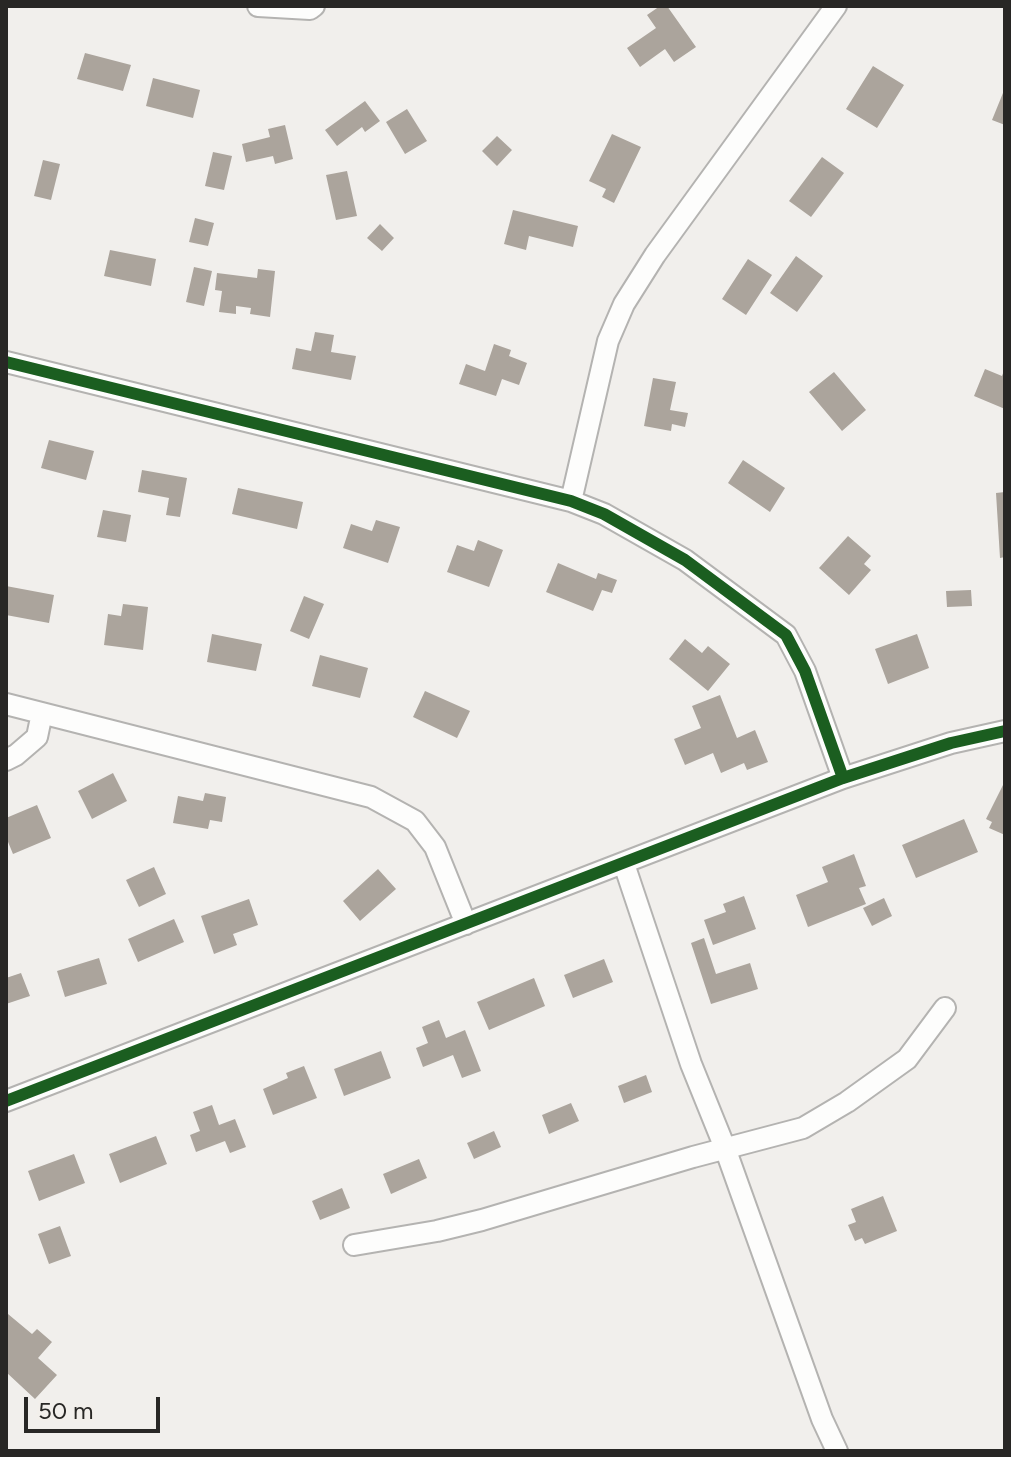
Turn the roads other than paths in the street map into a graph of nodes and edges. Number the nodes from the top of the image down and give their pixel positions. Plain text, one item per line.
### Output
1 (258, 6) edge
2 (314, 6) edge
3 (836, 6) edge
4 (6, 362) edge
5 (571, 501) junction
6 (6, 704) edge
7 (42, 713) junction
8 (1005, 731) edge
9 (6, 760) edge
10 (843, 778) junction
11 (624, 864) junction
12 (466, 924) junction
13 (945, 1008) dead end
14 (6, 1101) edge
15 (725, 1148) junction
16 (354, 1245) dead end
17 (837, 1451) edge

1 - 2 street
3 - 5 street
4 - 5 street
5 - 10 street
6 - 7 street
7 - 9 street
7 - 12 street
8 - 10 street
10 - 11 street
11 - 12 street
11 - 15 street
12 - 14 street
13 - 15 street
15 - 16 street
15 - 17 street

